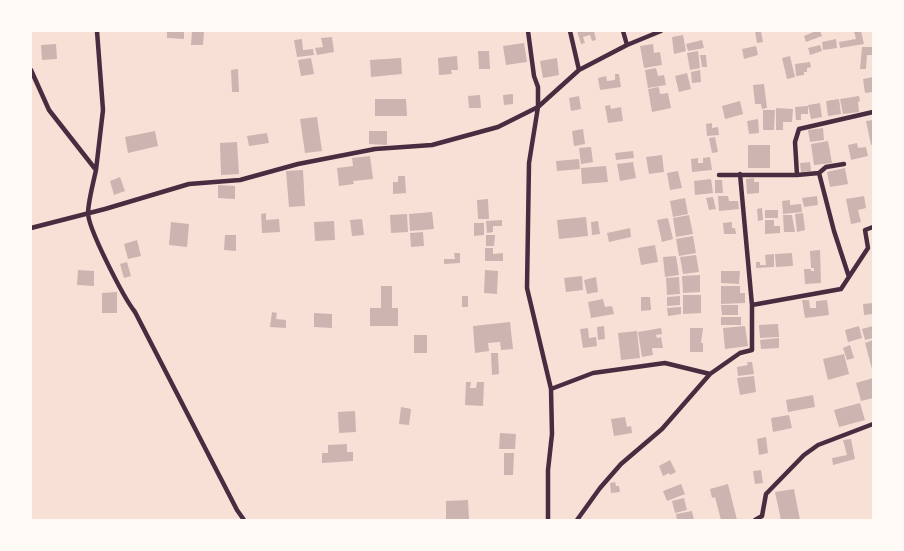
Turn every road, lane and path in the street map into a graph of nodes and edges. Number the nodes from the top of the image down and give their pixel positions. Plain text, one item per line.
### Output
1 (97, 31) edge
2 (528, 31) edge
3 (570, 31) edge
4 (623, 31) edge
5 (661, 31) edge
6 (628, 45) junction
7 (31, 70) edge
8 (579, 70) junction
9 (538, 107) junction
10 (873, 112) edge
11 (844, 164) dead end
12 (96, 170) junction
13 (819, 173) junction
14 (740, 174) junction
15 (719, 175) dead end
16 (796, 175) junction
17 (88, 214) junction
18 (873, 227) edge
19 (31, 228) edge
20 (849, 277) junction
21 (752, 305) junction
22 (710, 374) junction
23 (552, 388) junction
24 (873, 424) edge
25 (244, 520) edge
26 (548, 520) edge
27 (577, 520) edge
28 (755, 520) edge

1 - 12 street
2 - 9 street
3 - 8 street
4 - 6 street
5 - 6 street
6 - 8 street
7 - 12 street
8 - 9 street
9 - 17 street
9 - 23 street
10 - 16 street
11 - 13 street
12 - 17 street
13 - 16 street
13 - 20 street
14 - 15 street
14 - 16 street
14 - 21 street
17 - 19 street
17 - 25 street
18 - 20 street
20 - 21 street
21 - 22 street
22 - 23 street
22 - 27 street
23 - 26 street
24 - 28 street

